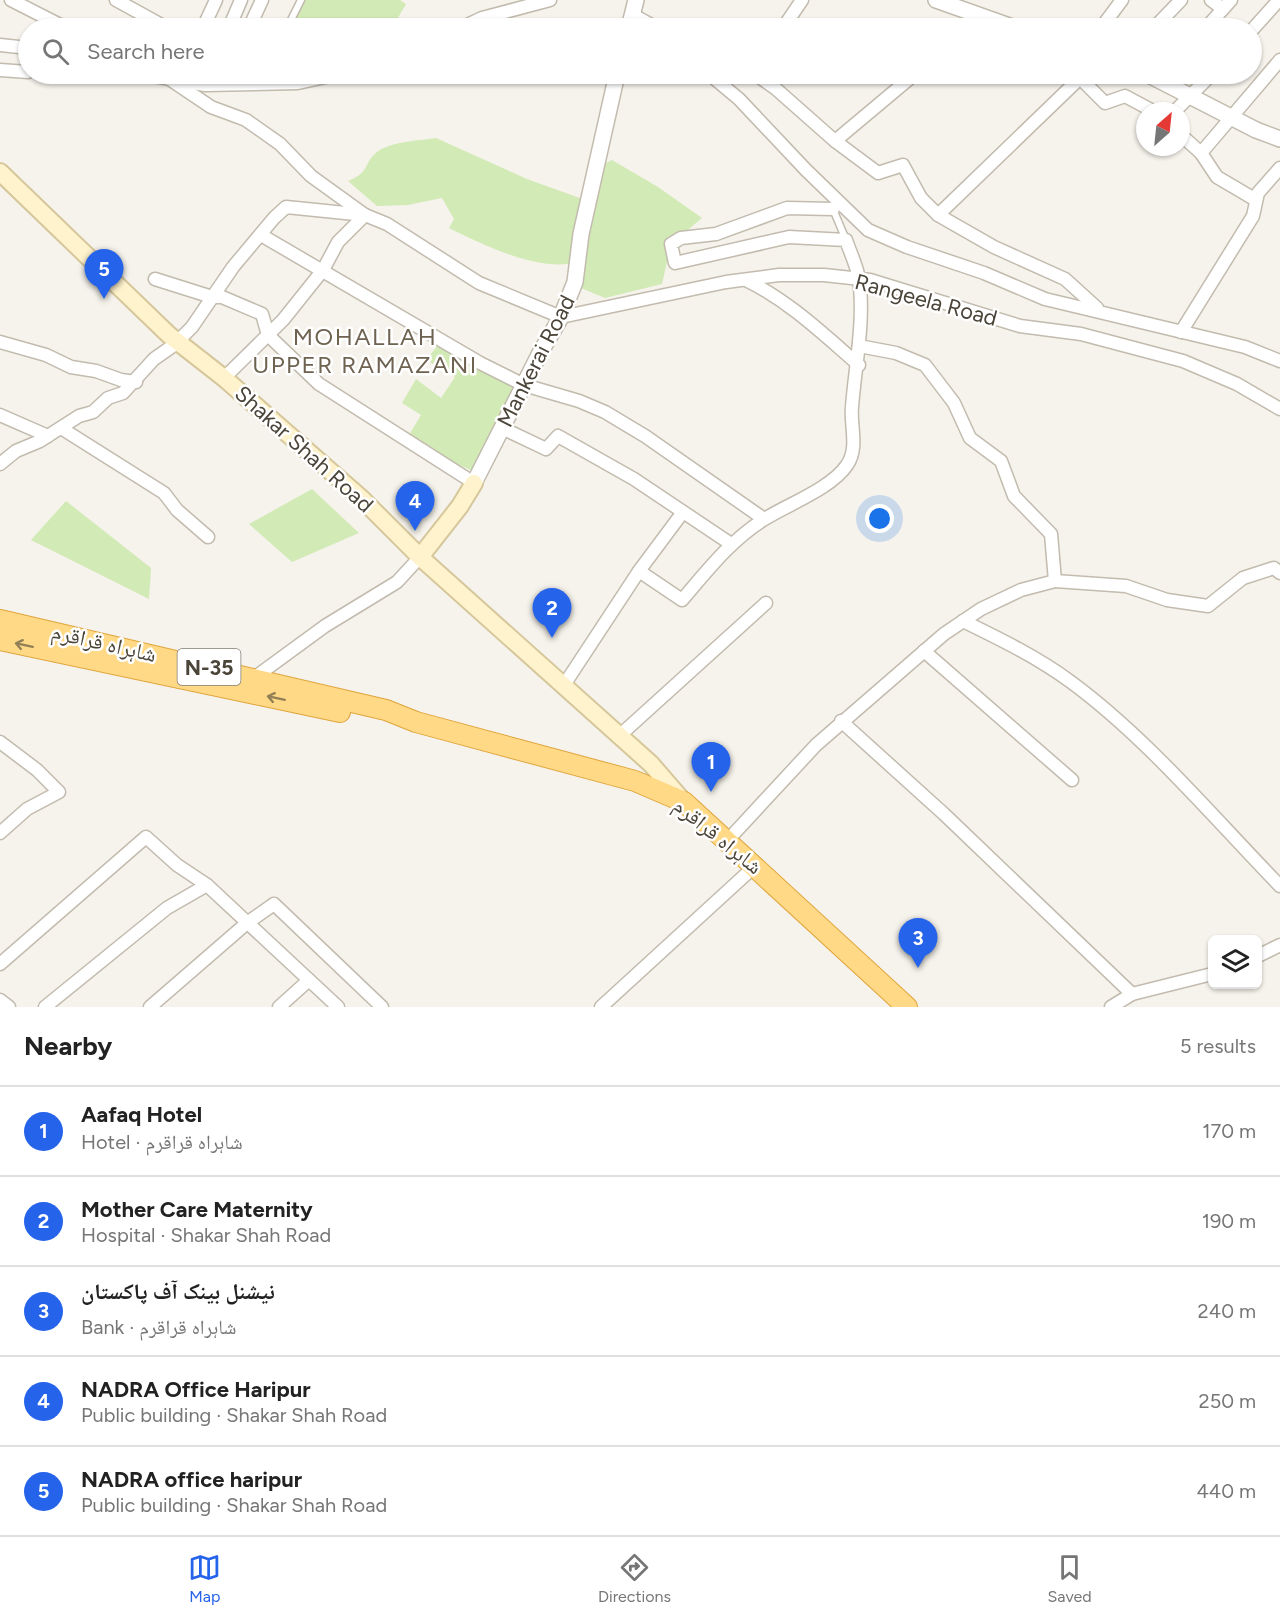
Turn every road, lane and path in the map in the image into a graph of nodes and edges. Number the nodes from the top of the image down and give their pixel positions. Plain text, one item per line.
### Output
1 (11, 0) edge
2 (116, 0) edge
3 (216, 0) edge
4 (241, 0) edge
5 (262, 0) edge
6 (301, 0) edge
7 (550, 0) edge
8 (802, 0) edge
9 (936, 0) edge
10 (1122, 0) edge
11 (1181, 0) edge
12 (1211, 0) edge
13 (1279, 0) edge
14 (1227, 5) edge
15 (981, 17) joint
16 (46, 18) edge
17 (149, 18) edge
18 (208, 18) edge
19 (233, 18) edge
20 (254, 18) edge
21 (292, 18) edge
22 (482, 18) edge
23 (790, 18) edge
24 (984, 18) edge
25 (1108, 18) edge
26 (1164, 18) edge
27 (1215, 18) edge
28 (1262, 18) edge
29 (0, 45) edge
30 (18, 47) edge
31 (1280, 60) edge
32 (0, 70) edge
33 (18, 71) edge
34 (1262, 81) edge
35 (177, 84) edge
36 (228, 84) edge
37 (614, 84) edge
38 (721, 84) edge
39 (769, 84) edge
40 (903, 84) edge
41 (1074, 84) edge
42 (1086, 84) edge
43 (1171, 84) edge
44 (1202, 84) edge
45 (1260, 84) edge
46 (220, 85) edge
47 (1191, 96) junction
48 (1136, 102) edge
49 (1185, 102) edge
50 (1232, 117) junction
51 (1280, 139) edge
52 (835, 141) junction
53 (1190, 143) edge
54 (1201, 153) junction
55 (1280, 168) edge
56 (0, 172) edge
57 (1256, 200) junction
58 (833, 209) joint
59 (365, 215) junction
60 (938, 215) junction
61 (261, 235) junction
62 (846, 240) junction
63 (323, 270) junction
64 (154, 279) dead end
65 (859, 279) junction
66 (746, 280) junction
67 (212, 297) junction
68 (1098, 310) junction
69 (561, 318) junction
70 (1181, 332) junction
71 (268, 335) junction
72 (0, 342) edge
73 (177, 342) junction
74 (859, 346) junction
75 (1280, 361) edge
76 (859, 365) junction
77 (224, 378) junction
78 (136, 381) junction
79 (524, 385) junction
80 (1280, 409) edge
81 (0, 415) edge
82 (61, 428) junction
83 (502, 428) junction
84 (48, 436) junction
85 (0, 464) edge
86 (474, 483) junction
87 (683, 512) junction
88 (764, 519) junction
89 (208, 537) dead end
90 (731, 544) junction
91 (420, 557) junction
92 (639, 571) junction
93 (1280, 573) edge
94 (1055, 581) junction
95 (766, 603) dead end
96 (0, 620) edge
97 (963, 621) junction
98 (0, 640) edge
99 (924, 651) junction
100 (254, 678) junction
101 (564, 685) junction
102 (842, 721) junction
103 (416, 722) junction
104 (618, 737) junction
105 (0, 742) edge
106 (1072, 780) dead end
107 (684, 802) junction
108 (0, 833) edge
109 (728, 840) junction
110 (756, 866) junction
111 (207, 885) junction
112 (1280, 886) edge
113 (247, 923) junction
114 (1280, 945) edge
115 (1262, 954) edge
116 (0, 964) edge
117 (1208, 975) edge
118 (309, 980) junction
119 (1132, 994) junction
120 (0, 1000) edge
121 (9, 1007) edge
122 (45, 1007) edge
123 (150, 1007) edge
124 (279, 1007) edge
125 (338, 1007) edge
126 (382, 1007) edge
127 (601, 1007) edge
128 (907, 1007) edge
129 (1111, 1007) edge

1 - 16 street
2 - 17 street
3 - 18 street
4 - 19 street
5 - 20 street
6 - 21 lane
7 - 22 street
8 - 23 street
9 - 15 street
10 - 25 street
11 - 26 street
12 - 14 street
13 - 28 street
14 - 27 street
15 - 24 street
29 - 30 street
31 - 34 street
32 - 33 street
35 - 59 street
36 - 46 street
37 - 69 street, Mankerai Road
38 - 68 street
39 - 52 street
40 - 52 street
41 - 60 street
42 - 48 street
43 - 47 street
44 - 47 street
45 - 50 street
47 - 49 street
47 - 50 street
50 - 51 street
50 - 54 street
52 - 60 street
53 - 54 street
54 - 57 street
55 - 57 street
56 - 73 main road, Shakar Shah Road
57 - 70 street
58 - 62 lane
58 - 62 street
59 - 61 street
59 - 63 street
59 - 69 street
60 - 68 street
61 - 63 street
61 - 67 street
62 - 65 street
63 - 71 street
63 - 79 street
64 - 67 street
65 - 66 street, Rangeela Road
65 - 74 street
65 - 80 street, Rangeela Road
66 - 69 street, Rangeela Road
66 - 76 street
67 - 71 street
67 - 73 street
68 - 70 street
69 - 79 street, Mankerai Road
70 - 75 street
71 - 77 street
71 - 86 street
72 - 78 street
73 - 77 main road, Shakar Shah Road
73 - 78 street
74 - 76 street
74 - 94 street
76 - 88 street
77 - 91 main road, Shakar Shah Road
78 - 82 street
79 - 83 street, Mankerai Road
79 - 88 street
81 - 84 street
82 - 84 street
82 - 89 street
83 - 86 street, Mankerai Road
83 - 87 street
84 - 85 street
86 - 91 main road, Mankerai Road
87 - 90 street
87 - 92 street
88 - 90 street
90 - 92 street
91 - 100 street
91 - 101 main road, Shakar Shah Road
92 - 101 street
93 - 94 street
94 - 97 street
95 - 104 street
96 - 100 highway, شاہراہ قراقرم / N-35
97 - 99 street
97 - 112 street
103 -> 98 highway, شاہراہ قراقرم / N-35
99 - 102 street
99 - 106 street
100 - 103 highway, شاہراہ قراقرم / N-35
101 - 104 main road, Shakar Shah Road
102 - 109 street
102 - 119 street
103 - 107 highway, شاہراہ قراقرم / N-35
104 - 107 main road, Shakar Shah Road
105 - 108 street
107 - 109 highway, شاہراہ قراقرم / N-35
109 - 110 highway, شاہراہ قراقرم / N-35
110 - 127 street
110 - 128 highway, شاہراہ قراقرم / N-35
111 - 113 street
111 - 116 street
111 - 122 street
113 - 118 street
113 - 123 street
113 - 126 street
114 - 115 street
117 - 119 street
118 - 124 street
118 - 125 street
119 - 129 street
120 - 121 street

